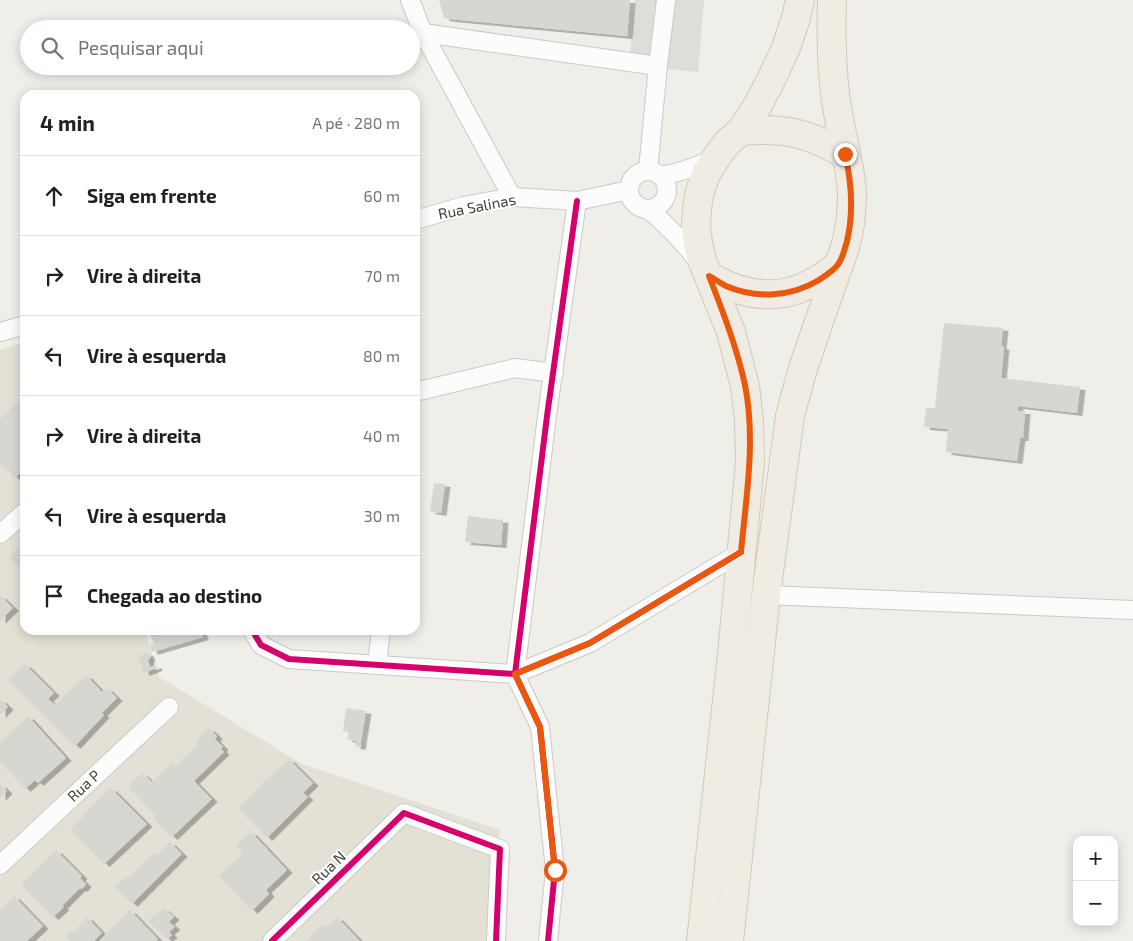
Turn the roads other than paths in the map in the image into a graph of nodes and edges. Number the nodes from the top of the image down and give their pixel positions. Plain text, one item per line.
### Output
1 (410, 0) edge
2 (666, 0) edge
3 (800, 0) edge
4 (832, 0) edge
5 (418, 20) edge
6 (420, 25) edge
7 (423, 33) junction
8 (658, 66) junction
9 (741, 131) junction
10 (845, 154) junction
11 (716, 158) junction
12 (655, 173) junction
13 (628, 190) junction
14 (512, 198) junction
15 (577, 200) junction
16 (648, 209) junction
17 (420, 219) edge
18 (839, 264) junction
19 (709, 276) junction
20 (20, 326) edge
21 (0, 332) edge
22 (554, 373) junction
23 (420, 391) edge
24 (20, 516) edge
25 (0, 534) edge
26 (741, 552) junction
27 (766, 595) junction
28 (1133, 610) edge
29 (255, 635) edge
30 (380, 635) edge
31 (377, 664) junction
32 (515, 674) junction
33 (169, 707) dead end
34 (0, 866) edge
35 (272, 941) edge
36 (496, 941) edge
37 (548, 941) edge
38 (701, 941) edge
39 (729, 941) edge

1 - 5 street
2 - 8 street
3 - 9 main road
4 - 10 main road
6 - 7 street
7 - 8 street
7 - 14 street
8 - 12 street
9 - 10 main road
9 - 11 main road
10 - 18 main road
11 - 12 street
11 - 19 main road
12 - 13 street
12 - 16 street
13 - 15 street, Rua Salinas
13 - 16 street
14 - 15 street, Rua Salinas
14 - 17 street, Rua Salinas
15 - 22 street
16 - 19 street
18 - 19 main road
18 - 27 main road
19 - 26 main road
20 - 21 street
22 - 23 street
22 - 32 street
24 - 25 street
26 - 32 street
26 - 38 main road
27 - 28 street
27 - 39 main road
29 - 31 street
30 - 31 street
31 - 32 street
32 - 37 street
33 - 34 street, Rua P
35 - 36 street, Rua N

